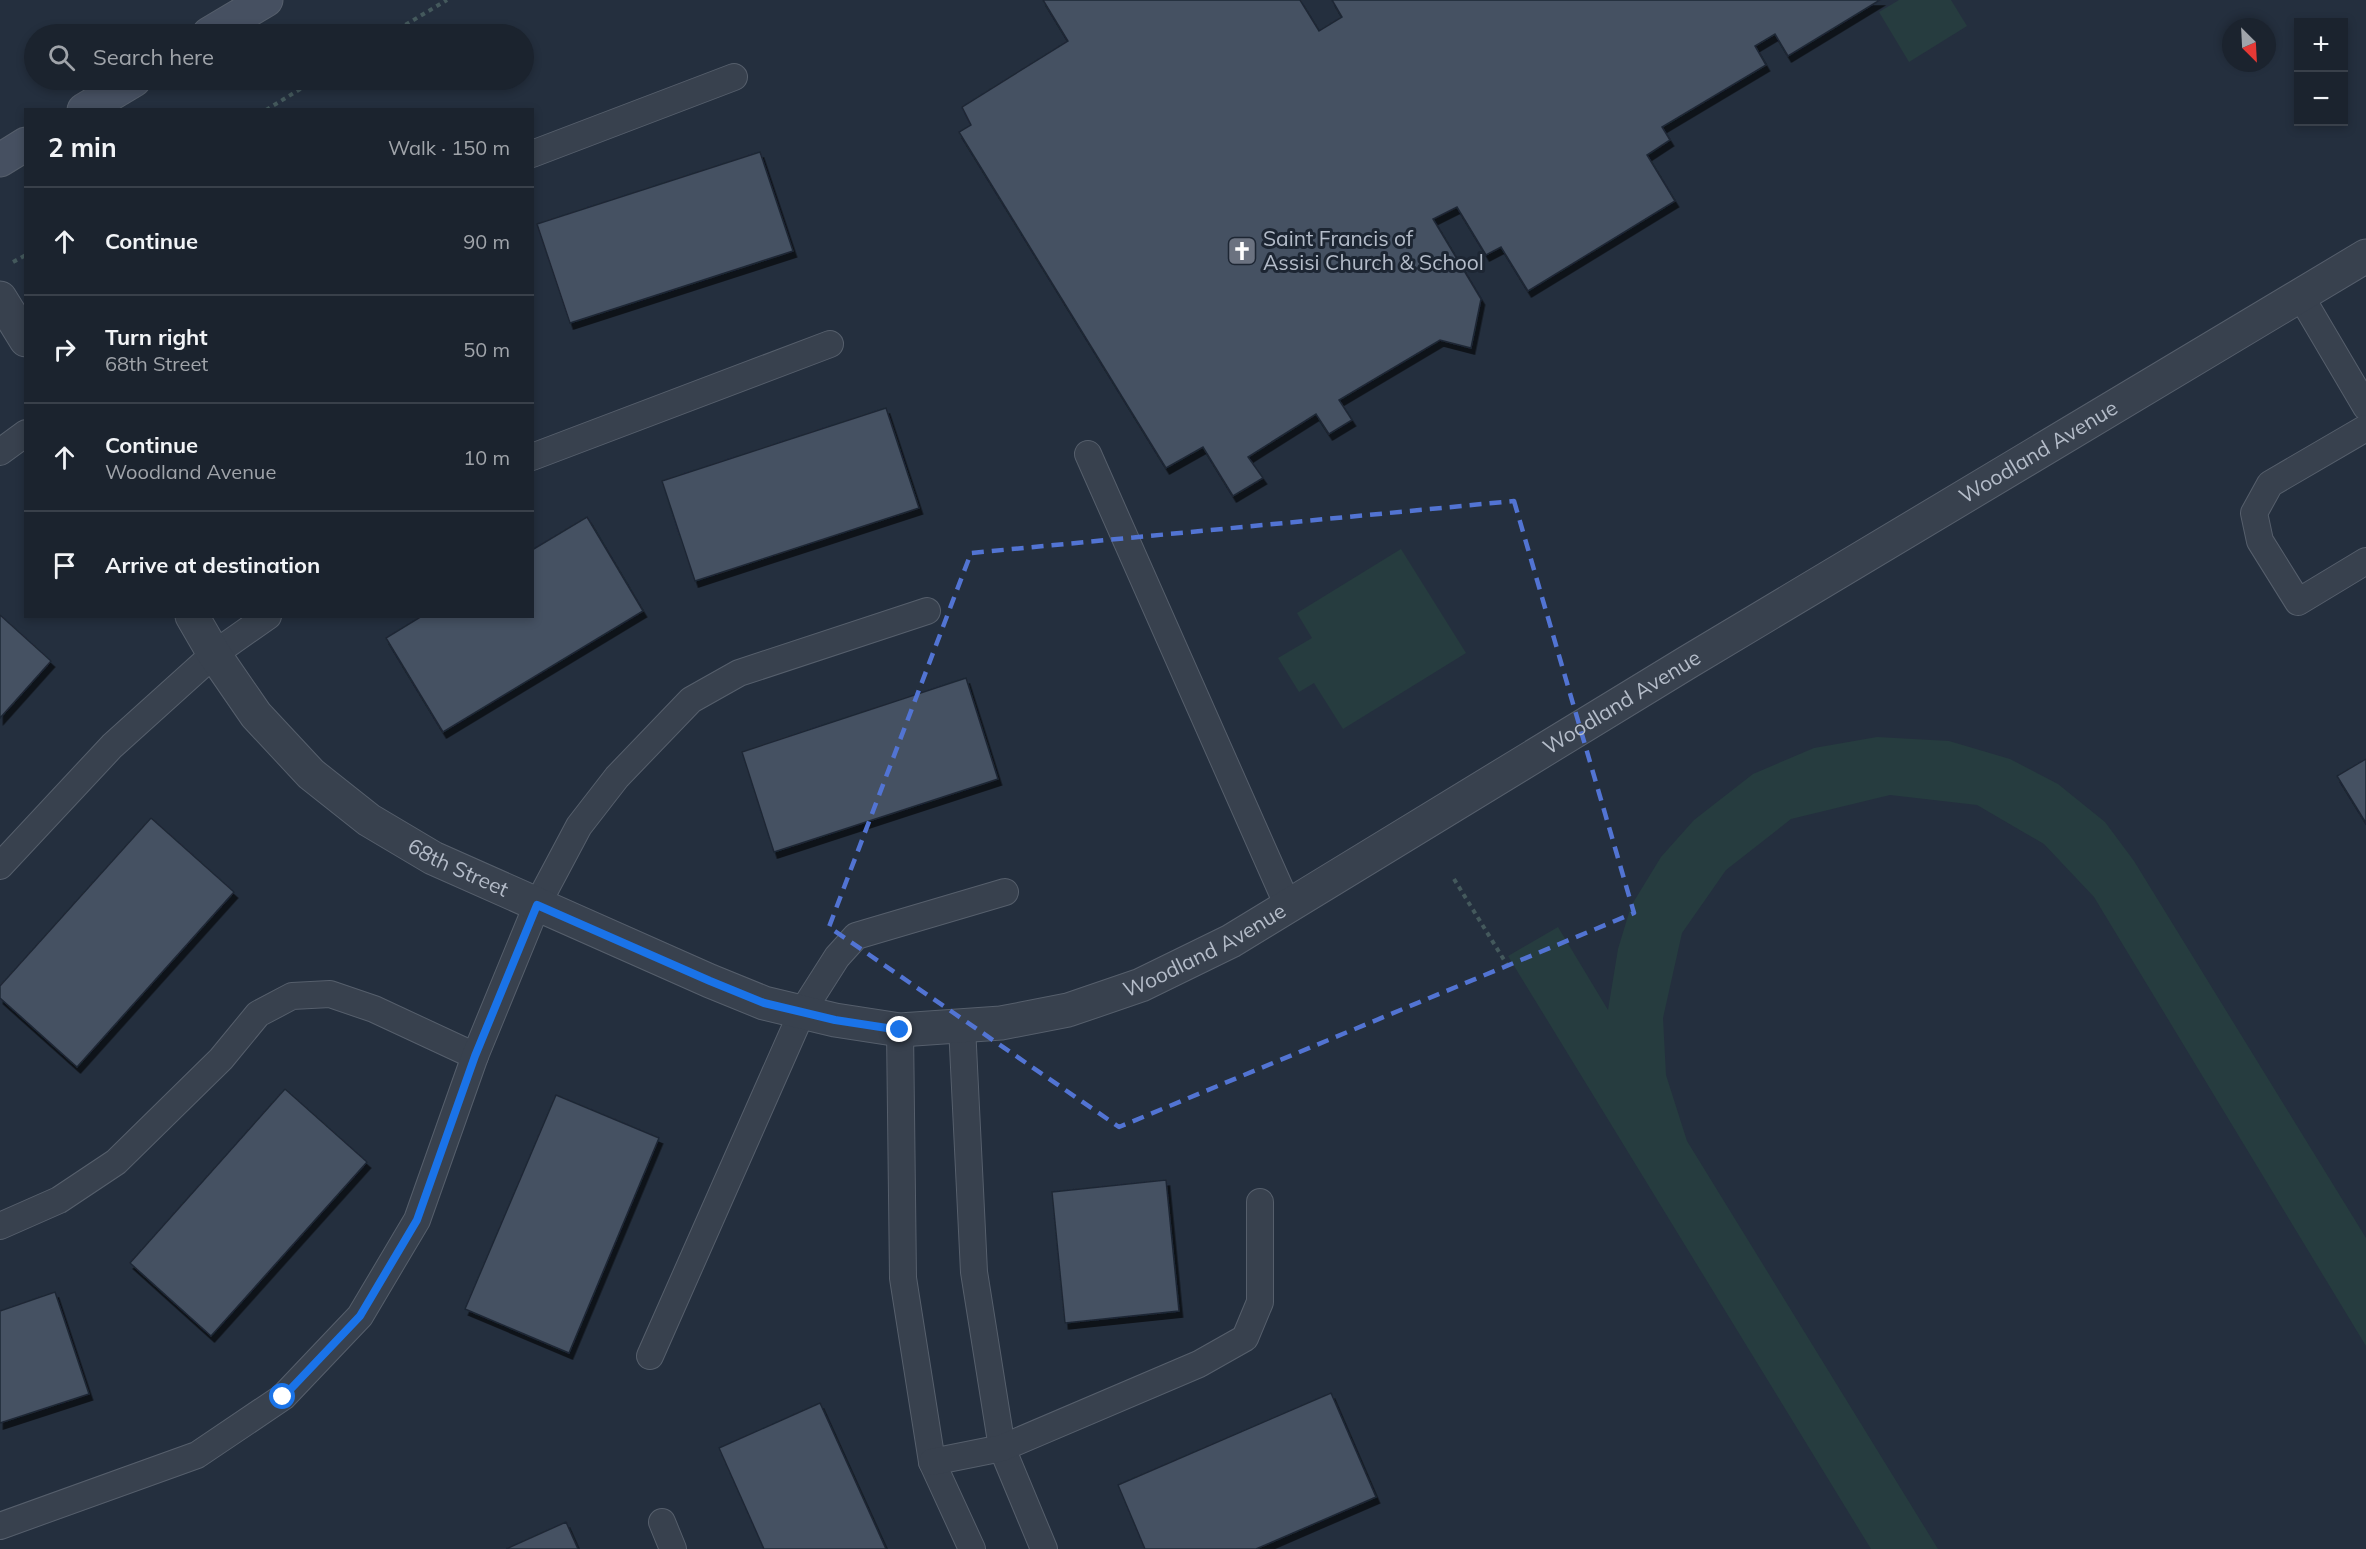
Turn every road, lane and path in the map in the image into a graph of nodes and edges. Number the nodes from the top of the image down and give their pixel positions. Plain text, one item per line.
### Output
1 (266, 0) edge
2 (447, 0) edge
3 (226, 24) edge
4 (407, 24) edge
5 (734, 77) dead end
6 (117, 90) edge
7 (299, 90) edge
8 (87, 108) edge
9 (269, 108) edge
10 (24, 145) edge
11 (534, 153) edge
12 (0, 160) edge
13 (2366, 256) edge
14 (2300, 295) junction
15 (0, 298) edge
16 (24, 337) edge
17 (830, 344) dead end
18 (2366, 407) edge
19 (2366, 428) edge
20 (24, 434) edge
21 (0, 452) edge
22 (1088, 454) dead end
23 (534, 456) edge
24 (2366, 561) edge
25 (927, 611) dead end
26 (193, 618) edge
27 (265, 618) edge
28 (214, 654) junction
29 (0, 866) edge
30 (1454, 879) dead end
31 (1005, 892) dead end
32 (537, 905) junction
33 (1288, 906) junction
34 (1509, 968) dead end
35 (802, 1012) junction
36 (835, 1020) joint
37 (962, 1026) junction
38 (900, 1030) junction
39 (475, 1056) junction
40 (1260, 1202) dead end
41 (0, 1226) edge
42 (650, 1356) dead end
43 (1002, 1448) junction
44 (932, 1462) junction
45 (662, 1522) dead end
46 (0, 1526) edge
47 (673, 1549) edge
48 (972, 1549) edge
49 (1044, 1549) edge

1 - 3 main road
2 - 4 path
5 - 11 lane
6 - 8 main road
7 - 9 path
10 - 12 main road
13 - 14 street, Woodland Avenue
14 - 18 lane
14 - 33 street, Woodland Avenue
15 - 16 street
17 - 23 lane
19 - 24 lane
20 - 21 lane
22 - 33 lane
25 - 32 lane
26 - 28 street, 68th Street
27 - 28 lane
28 - 29 lane
28 - 32 street, 68th Street
30 - 34 path
31 - 35 lane
32 - 35 street, 68th Street
32 - 39 lane
33 - 37 street, Woodland Avenue
35 - 36 street, 68th Street
35 - 42 lane
36 - 38 street, Woodland Avenue
37 - 38 street, Woodland Avenue
37 - 43 lane
38 - 44 lane
39 - 41 lane
39 - 46 lane
40 - 43 lane
43 - 44 lane
43 - 49 lane
44 - 48 lane
45 - 47 lane

